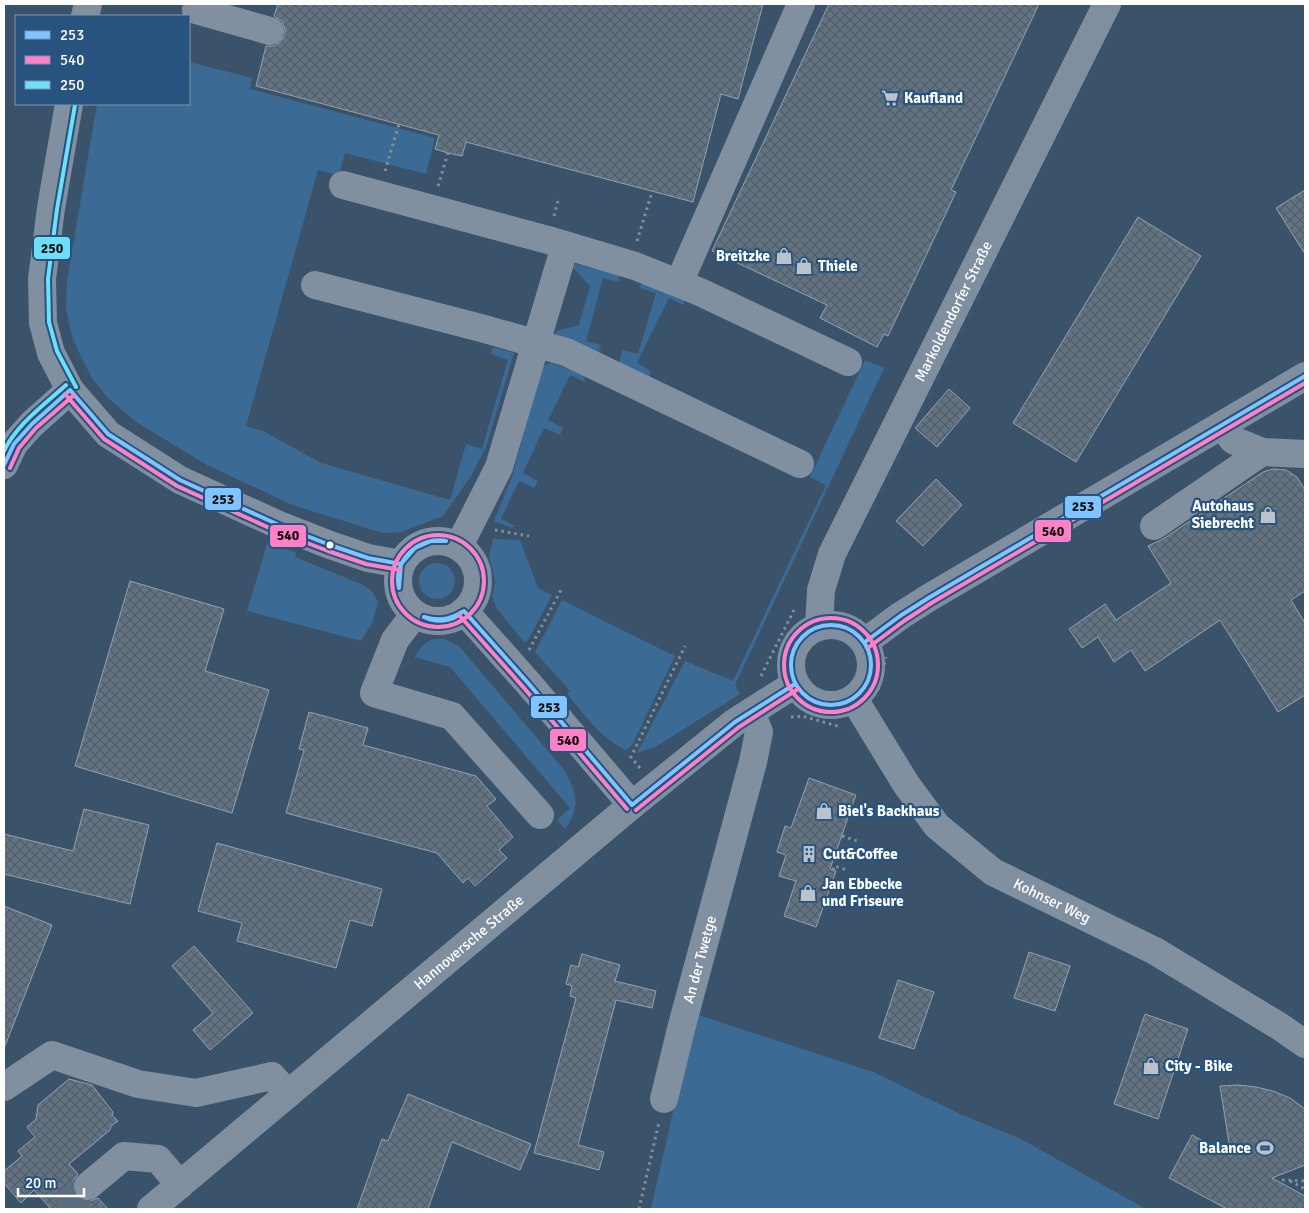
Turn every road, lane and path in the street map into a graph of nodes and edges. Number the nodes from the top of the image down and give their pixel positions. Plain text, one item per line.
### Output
1 (802, 4) edge
2 (1107, 4) edge
3 (196, 10) edge
4 (270, 31) dead end
5 (69, 105) edge
6 (399, 124) dead end
7 (448, 153) dead end
8 (343, 185) dead end
9 (652, 192) dead end
10 (377, 194) junction
11 (559, 197) dead end
12 (431, 209) junction
13 (553, 221) dead end
14 (565, 246) junction
15 (630, 265) junction
16 (679, 282) junction
17 (315, 285) dead end
18 (536, 343) junction
19 (848, 362) dead end
20 (1305, 376) edge
21 (70, 390) junction
22 (1222, 425) junction
23 (1262, 452) junction
24 (1305, 454) edge
25 (800, 464) dead end
26 (4, 465) edge
27 (1154, 526) dead end
28 (493, 530) dead end
29 (529, 536) dead end
30 (459, 546) junction
31 (400, 564) junction
32 (562, 588) dead end
33 (795, 608) dead end
34 (464, 612) junction
35 (415, 614) junction
36 (819, 626) junction
37 (685, 646) dead end
38 (876, 648) junction
39 (528, 652) dead end
40 (866, 695) junction
41 (773, 698) junction
42 (631, 757) dead end
43 (632, 805) junction
44 (540, 815) dead end
45 (842, 836) dead end
46 (857, 841) dead end
47 (833, 870) dead end
48 (847, 870) dead end
49 (1305, 1044) edge
50 (4, 1088) edge
51 (288, 1094) junction
52 (664, 1099) joint
53 (1282, 1180) dead end
54 (1290, 1180) junction
55 (1305, 1181) edge
56 (180, 1185) junction
57 (88, 1186) tunnel mouth
58 (1305, 1189) edge
59 (150, 1209) edge
60 (639, 1209) edge

1 - 16 street
2 - 36 main road, Markoldendorfer Straße
3 - 4 street
5 - 21 street
6 - 10 path
7 - 12 path
8 - 10 street
9 - 15 path
10 - 12 street
11 - 13 path
12 - 14 street
14 - 15 street
14 - 18 street
15 - 16 street
16 - 19 street
17 - 18 street
18 - 25 street
18 - 30 street
20 - 22 main road
21 - 26 street
21 - 31 street
22 - 23 street
22 - 38 main road
23 - 24 street
23 - 27 street
28 - 29 path
30 - 31 street
30 - 34 street
31 - 35 street
32 - 39 path
33 - 41 path
34 - 35 street
34 - 43 street
35 - 44 street
36 - 38 main road
36 - 41 main road
37 - 42 path
38 - 40 path
38 - 40 main road
40 - 41 main road
40 - 49 street, Kohnser Weg
41 - 43 main road, Hannoversche Straße
41 - 52 street, An der Twetge
43 - 51 main road, Hannoversche Straße
45 - 46 path
47 - 48 path
50 - 51 street
51 - 56 main road, Hannoversche Straße
52 - 60 path
53 - 54 path
54 - 55 path
54 - 58 path
56 - 57 street
56 - 59 main road, Hannoversche Straße

